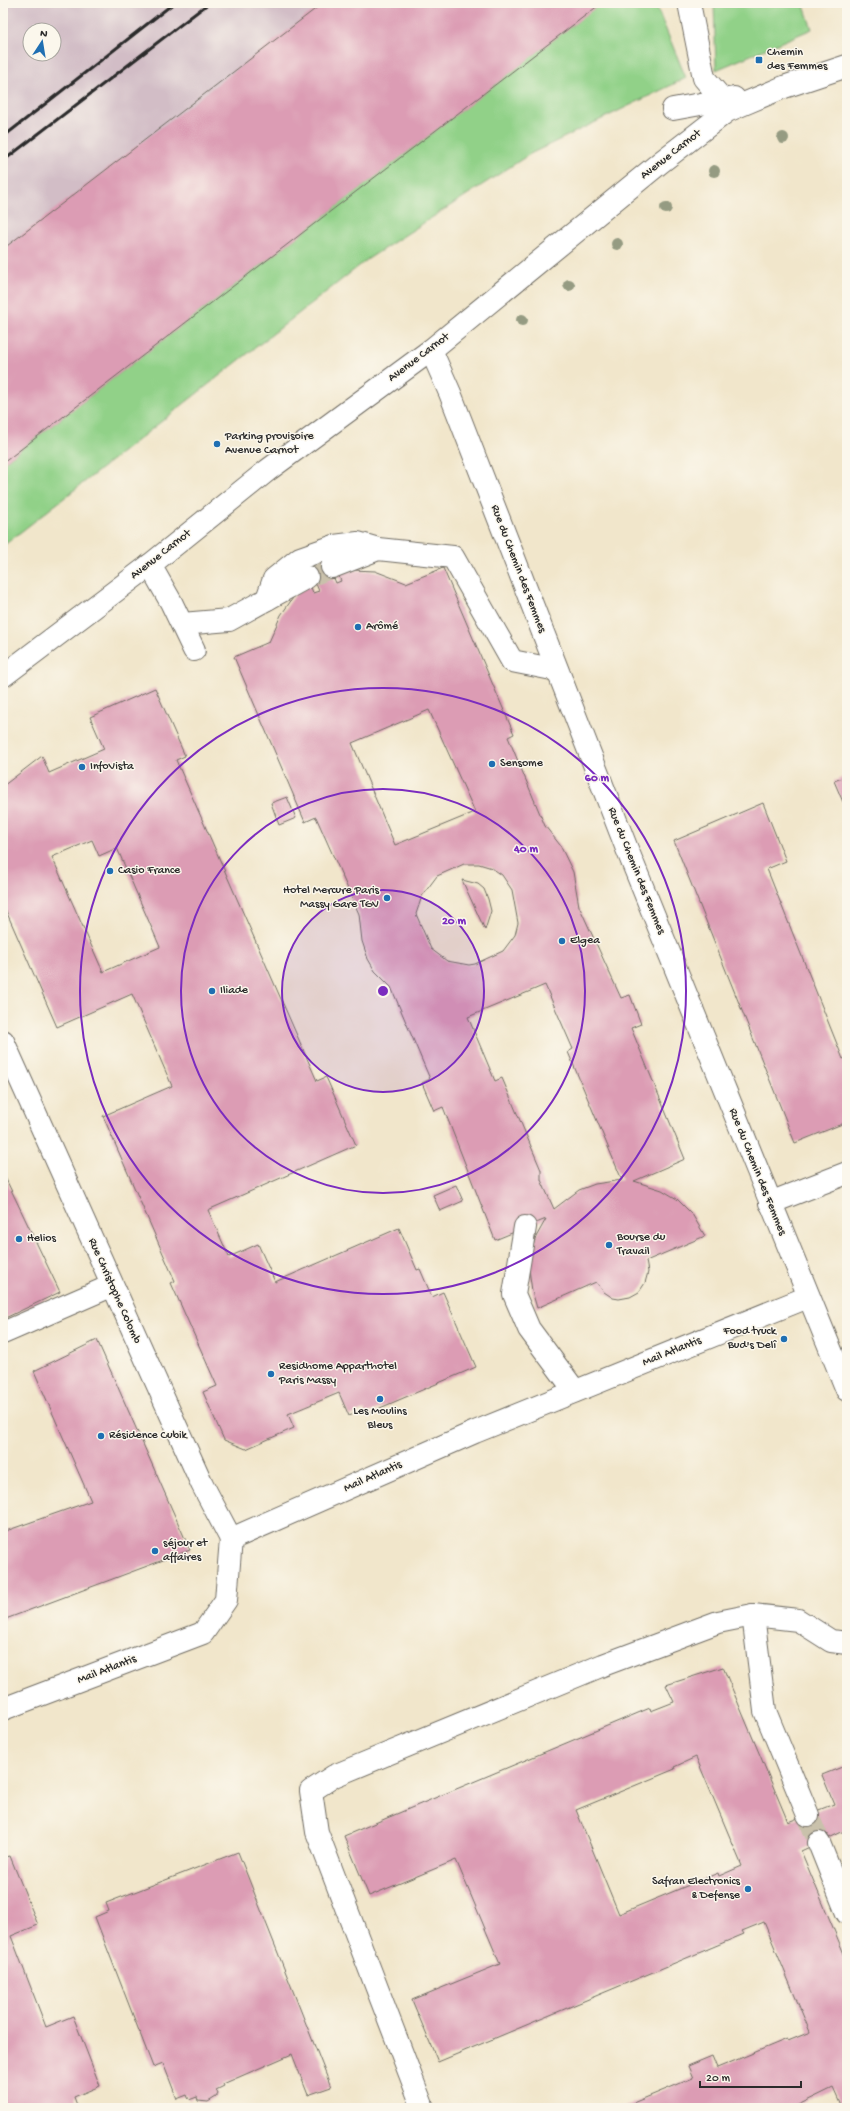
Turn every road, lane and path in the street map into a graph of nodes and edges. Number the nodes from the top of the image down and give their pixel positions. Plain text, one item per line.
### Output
1 (689, 3) edge
2 (847, 66) edge
3 (770, 92) junction
4 (722, 99) junction
5 (673, 109) dead end
6 (431, 350) junction
7 (378, 549) junction
8 (150, 565) junction
9 (332, 567) tunnel mouth
10 (307, 577) tunnel mouth
11 (267, 599) junction
12 (182, 624) junction
13 (194, 650) dead end
14 (557, 670) junction
15 (3, 676) edge
16 (3, 1041) edge
17 (847, 1173) edge
18 (770, 1203) junction
19 (526, 1227) dead end
20 (112, 1286) junction
21 (808, 1297) junction
22 (3, 1333) edge
23 (847, 1390) edge
24 (575, 1391) junction
25 (231, 1539) junction
26 (753, 1615) junction
27 (847, 1643) edge
28 (3, 1709) edge
29 (808, 1815) tunnel mouth
30 (819, 1843) tunnel mouth
31 (847, 1913) edge
32 (423, 2108) edge

1 - 4 street
2 - 3 street, Avenue Carnot
3 - 4 street
3 - 6 street, Avenue Carnot
4 - 5 street
6 - 8 street, Avenue Carnot
6 - 14 street, Rue du Chemin des Femmes
7 - 9 street
7 - 11 street
7 - 14 street
8 - 12 street
8 - 15 street, Avenue Carnot
10 - 11 street
11 - 12 street
12 - 13 street
14 - 18 street, Rue du Chemin des Femmes
16 - 20 street, Rue Christophe Colomb
17 - 18 street
18 - 21 street, Rue du Chemin des Femmes
19 - 24 street
20 - 22 street
20 - 25 street, Rue Christophe Colomb
21 - 23 street, Rue du Chemin des Femmes
21 - 24 street, Mail Atlantis
24 - 25 street, Mail Atlantis
25 - 28 street, Mail Atlantis
26 - 27 street
26 - 29 street
26 - 32 street
30 - 31 street

